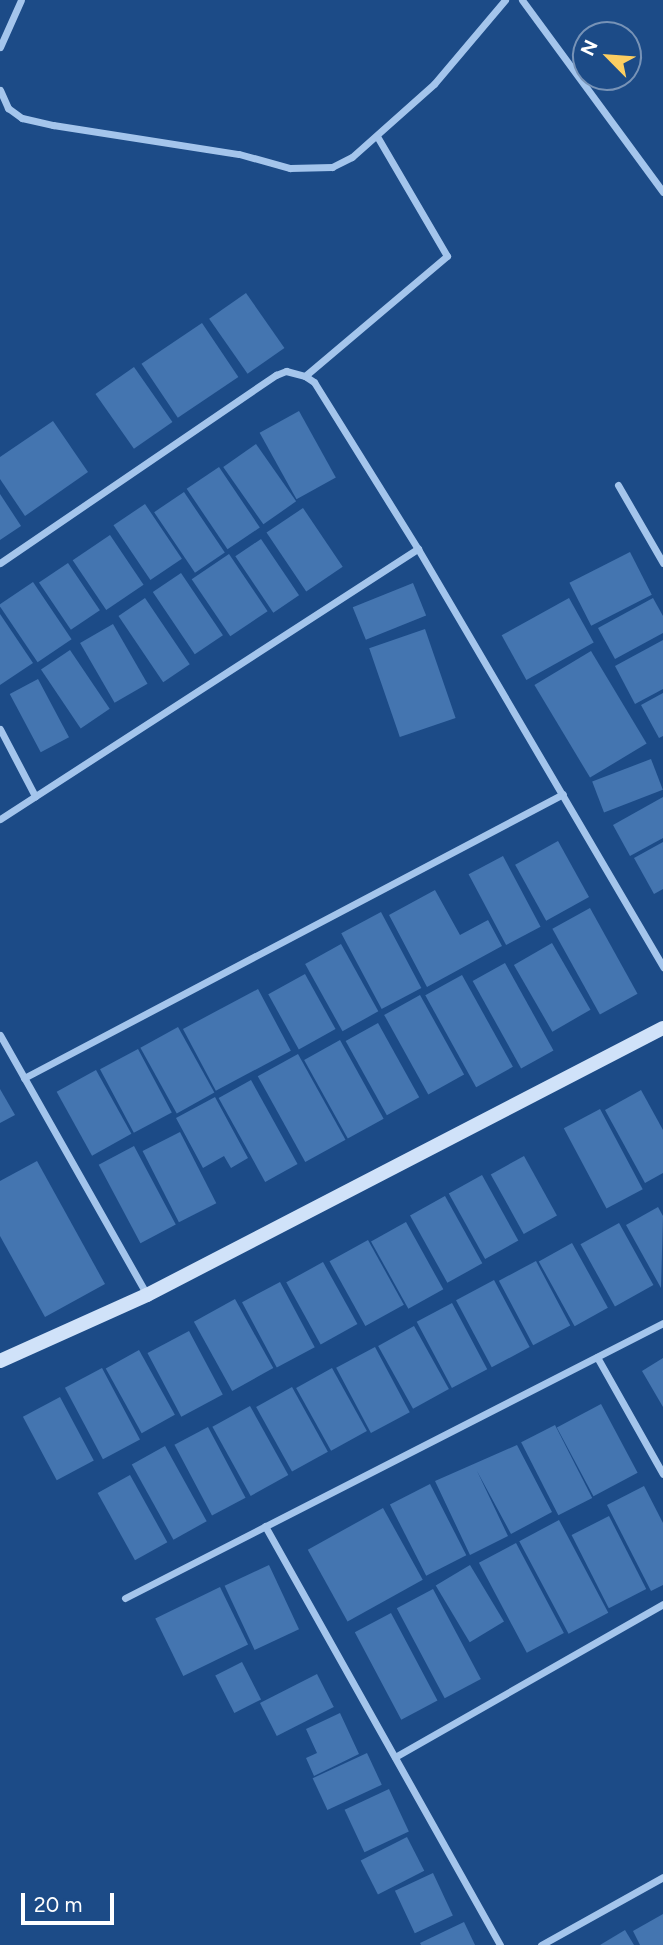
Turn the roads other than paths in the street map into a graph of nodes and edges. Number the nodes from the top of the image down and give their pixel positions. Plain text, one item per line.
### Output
1 (21, 0) edge
2 (505, 0) edge
3 (522, 0) edge
4 (0, 47) edge
5 (0, 90) edge
6 (377, 136) junction
7 (663, 192) edge
8 (305, 376) junction
9 (618, 485) dead end
10 (418, 549) junction
11 (0, 563) edge
12 (663, 563) edge
13 (0, 729) edge
14 (563, 794) junction
15 (36, 796) junction
16 (0, 819) edge
17 (663, 967) edge
18 (663, 1028) edge
19 (0, 1035) edge
20 (24, 1078) junction
21 (147, 1295) junction
22 (663, 1323) edge
23 (597, 1357) junction
24 (1, 1360) edge
25 (663, 1474) edge
26 (265, 1526) junction
27 (125, 1598) dead end
28 (663, 1604) edge
29 (395, 1757) junction
30 (663, 1877) edge
31 (500, 1945) edge
32 (541, 1945) edge

1 - 4 street
2 - 6 street
3 - 7 street
5 - 6 street
6 - 8 street
8 - 10 street
8 - 11 street
9 - 12 street
10 - 14 street
10 - 15 street
13 - 15 street
14 - 17 street
14 - 20 street
15 - 16 street
18 - 21 street
19 - 20 street
20 - 21 street
21 - 24 street
22 - 23 street
23 - 25 street
23 - 26 street
26 - 27 street
26 - 29 street
28 - 29 street
29 - 31 street
30 - 32 street

